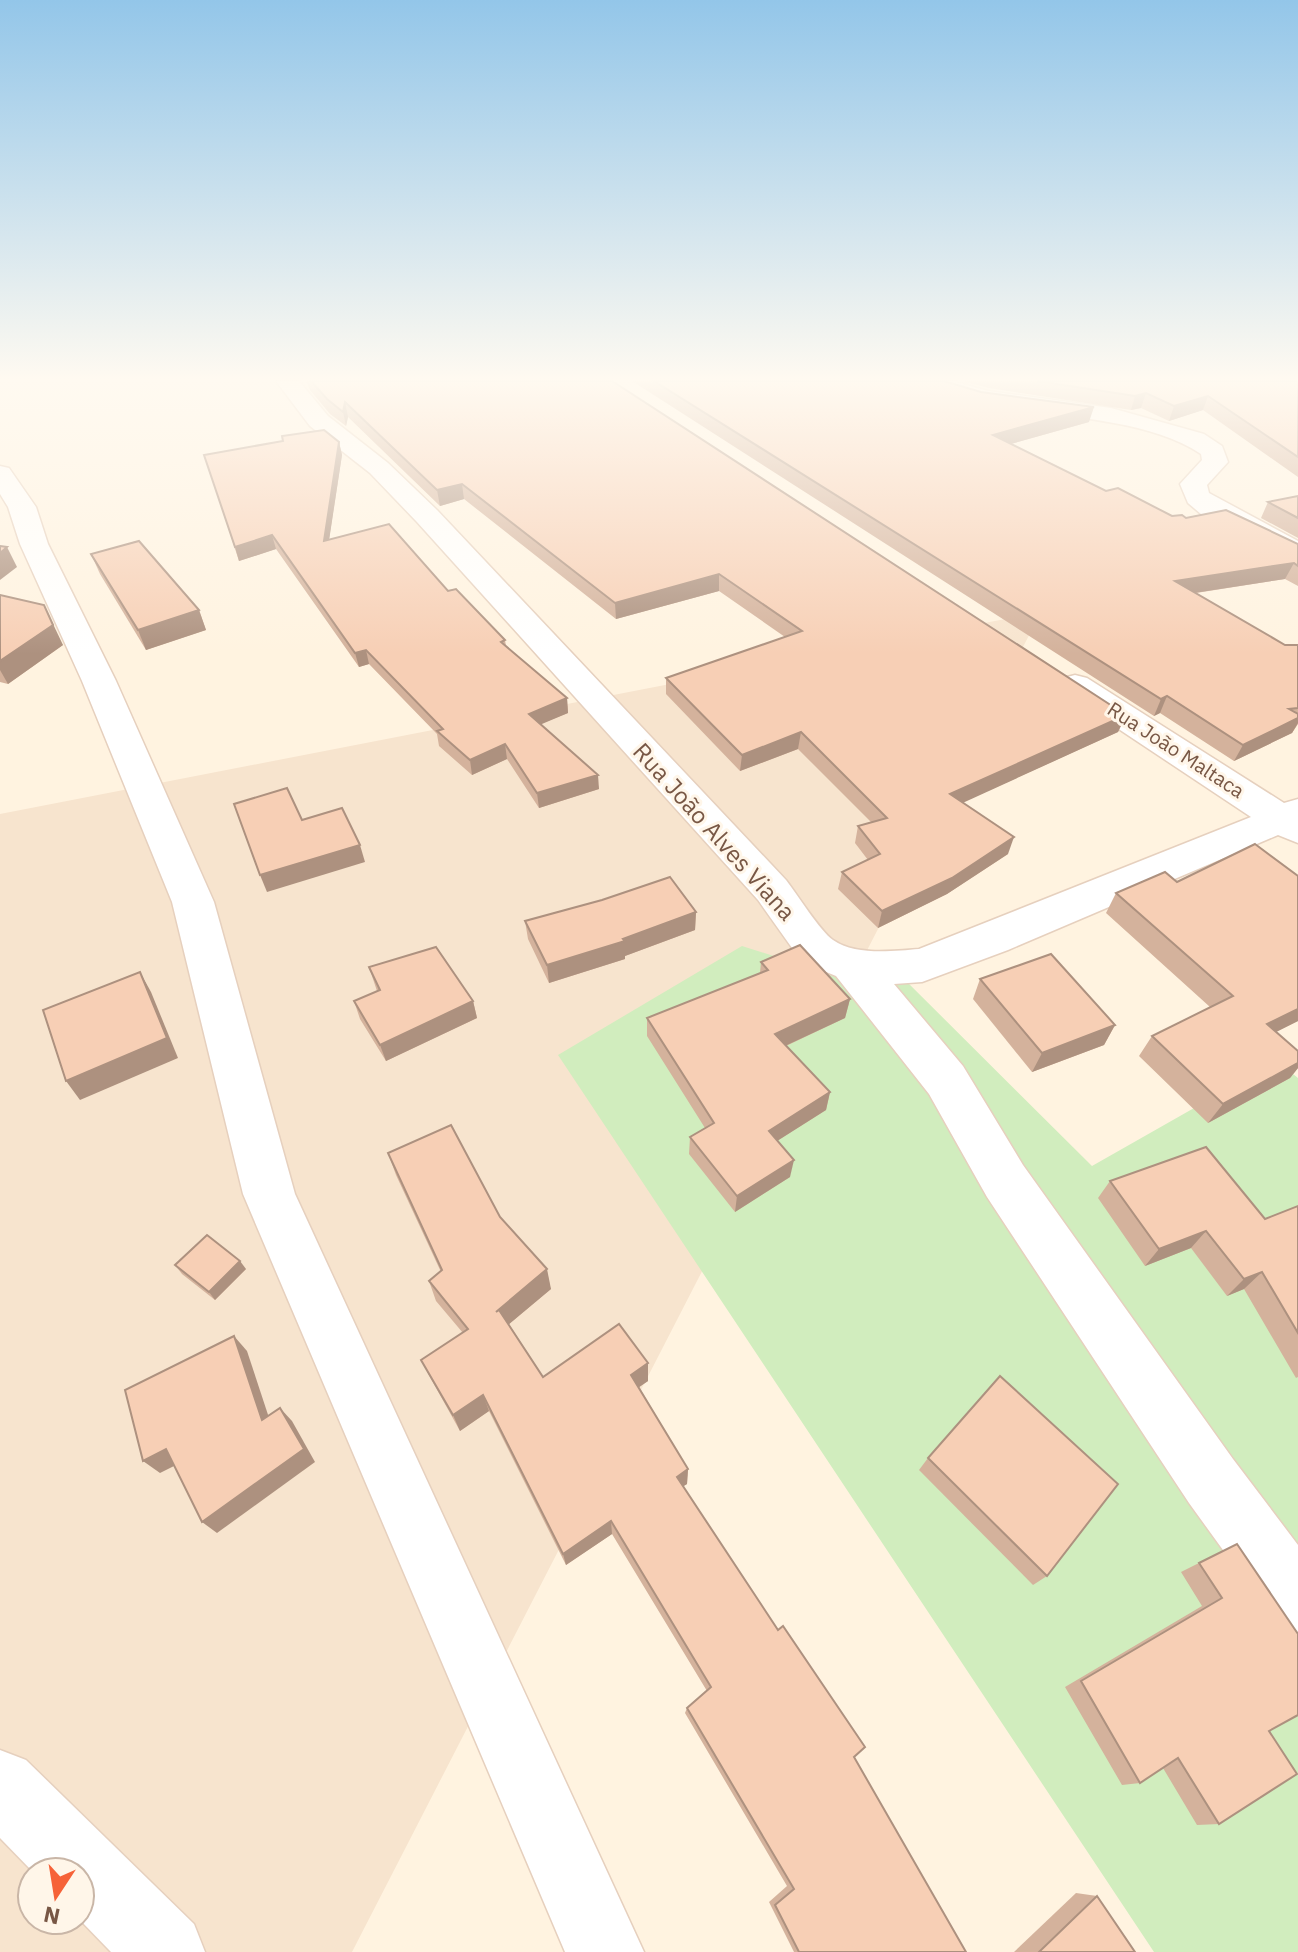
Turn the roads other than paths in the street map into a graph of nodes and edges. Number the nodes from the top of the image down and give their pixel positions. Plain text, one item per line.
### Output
1 (383, 472) edge
2 (1205, 472) edge
3 (0, 474) edge
4 (1298, 552) edge
5 (1044, 665) edge
6 (1293, 820) edge
7 (851, 964) junction
8 (1298, 1599) edge
9 (0, 1786) edge
10 (166, 1952) edge
11 (605, 1952) edge

1 - 7 street, Rua João Alves Viana
2 - 4 street
3 - 11 street
5 - 6 street, Rua João Maltaca
6 - 7 street, Rua João Alves Viana
7 - 8 street
9 - 10 street

